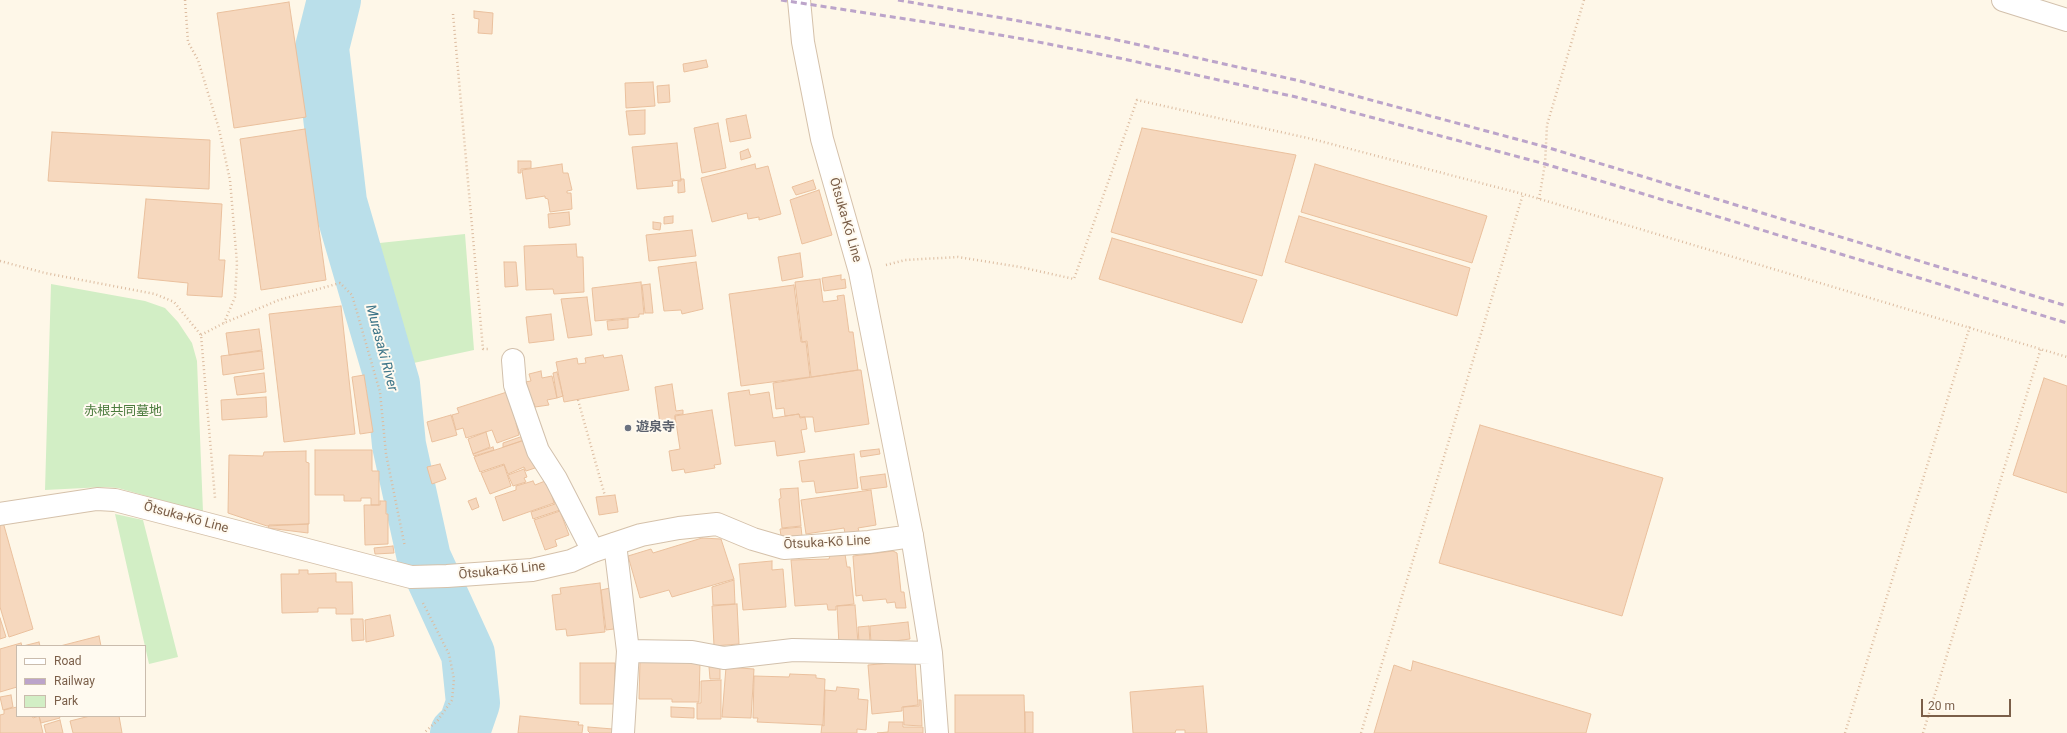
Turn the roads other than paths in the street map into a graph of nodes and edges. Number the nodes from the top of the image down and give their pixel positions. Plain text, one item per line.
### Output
1 (799, 0) edge
2 (2003, 0) edge
3 (2067, 20) edge
4 (513, 360) road end
5 (0, 514) edge
6 (912, 536) junction
7 (615, 544) junction
8 (593, 551) junction
9 (628, 651) junction
10 (931, 653) junction
11 (623, 733) edge
12 (937, 733) edge

1 - 6 main road, Ōtsuka-Kō Line
2 - 3 main road
4 - 8 main road
5 - 8 main road, Ōtsuka-Kō Line
6 - 7 main road, Ōtsuka-Kō Line
6 - 10 main road
7 - 8 main road, Ōtsuka-Kō Line
7 - 9 main road
9 - 10 main road
9 - 11 main road
10 - 12 main road

